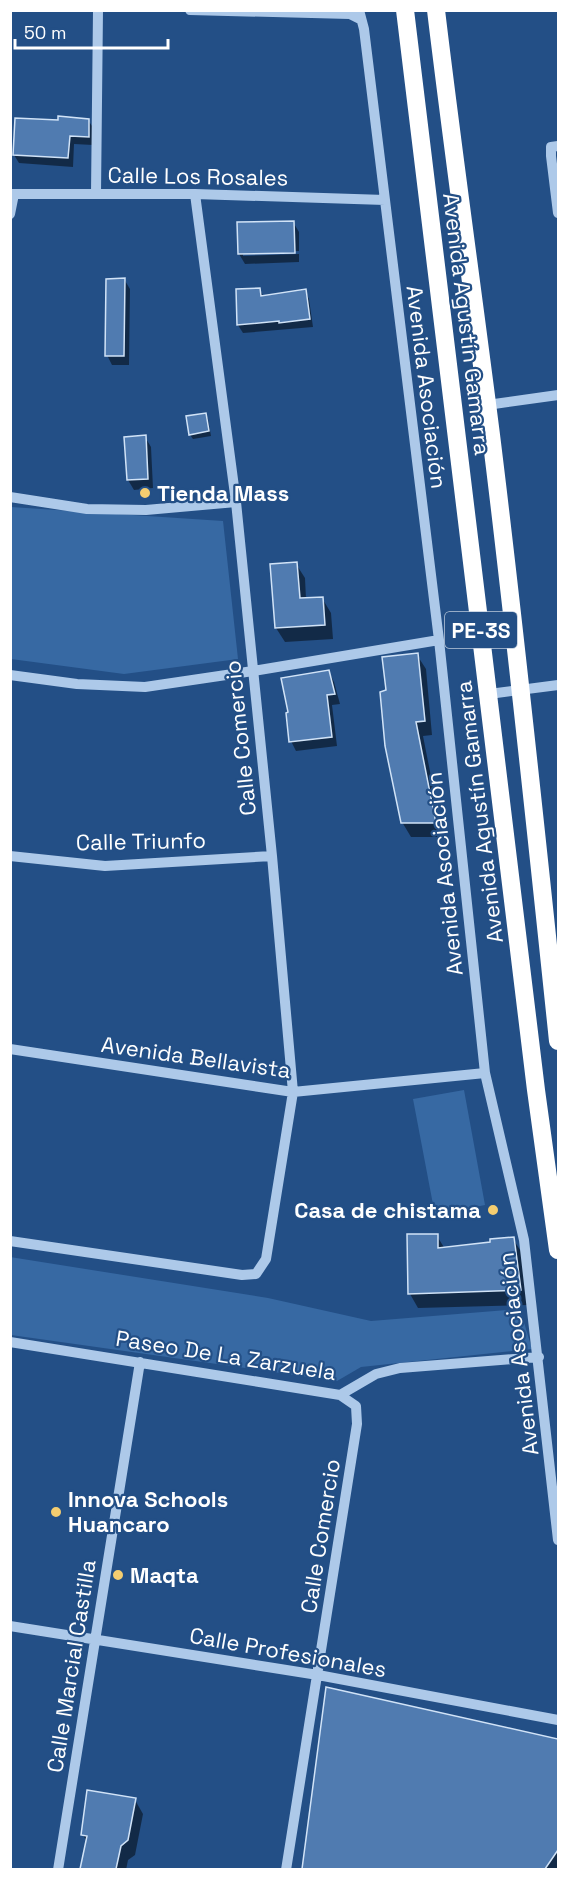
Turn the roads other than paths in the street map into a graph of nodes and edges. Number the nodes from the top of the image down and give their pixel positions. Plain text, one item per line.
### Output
1 (98, 10) edge
2 (190, 10) edge
3 (405, 10) edge
4 (436, 10) edge
5 (359, 15) edge
6 (558, 146) edge
7 (96, 193) junction
8 (12, 194) edge
9 (195, 194) junction
10 (385, 200) junction
11 (558, 213) edge
12 (10, 214) edge
13 (482, 367) junction
14 (449, 372) junction
15 (558, 395) edge
16 (487, 405) junction
17 (10, 497) edge
18 (236, 502) junction
19 (439, 640) junction
20 (253, 671) junction
21 (10, 675) edge
22 (558, 685) edge
23 (521, 689) junction
24 (489, 694) junction
25 (10, 856) edge
26 (272, 856) junction
27 (558, 1041) edge
28 (10, 1049) edge
29 (485, 1072) junction
30 (293, 1092) junction
31 (10, 1241) edge
32 (558, 1250) edge
33 (10, 1342) edge
34 (539, 1357) junction
35 (140, 1362) junction
36 (340, 1395) junction
37 (558, 1540) edge
38 (10, 1626) edge
39 (96, 1639) junction
40 (318, 1675) junction
41 (558, 1720) edge
42 (58, 1869) edge
43 (286, 1869) edge

1 - 7 street
2 - 5 street
3 - 14 highway, Avenida Agustín Gamarra / PE-3S
4 - 13 highway, Avenida Agustín Gamarra / PE-3S
5 - 10 street, Avenida Asociación
6 - 11 street
7 - 8 street, Calle Los Rosales
7 - 9 street, Calle Los Rosales
8 - 12 street
9 - 10 street, Calle Los Rosales
9 - 18 street, Calle Comercio
10 - 19 street, Avenida Asociación
13 - 14 highway
13 - 16 highway, Avenida Agustín Gamarra / PE-3S
14 - 24 highway, Avenida Agustín Gamarra / PE-3S
15 - 16 street
16 - 23 highway, Avenida Agustín Gamarra / PE-3S
17 - 18 street
18 - 20 street, Calle Comercio
19 - 20 street
19 - 29 street, Avenida Asociación
20 - 21 street
20 - 26 street, Calle Comercio
22 - 23 street
23 - 24 street
23 - 27 highway, Avenida Agustín Gamarra / PE-3S
24 - 32 highway, Avenida Agustín Gamarra / PE-3S
25 - 26 street, Calle Triunfo
26 - 30 street, Calle Comercio
28 - 30 street, Avenida Bellavista
29 - 30 street, Avenida Bellavista
29 - 34 street, Avenida Asociación
30 - 31 street, Calle Comercio
33 - 35 street, Paseo De La Zarzuela
34 - 36 street, Paseo De La Zarzuela
34 - 37 street, Avenida Asociación
35 - 36 street, Paseo De La Zarzuela
35 - 39 street, Calle Marcial Castilla
36 - 40 street, Calle Comercio
38 - 39 street, Calle Profesionales
39 - 40 street, Calle Profesionales
39 - 42 street, Calle Marcial Castilla
40 - 41 street, Calle Profesionales
40 - 43 street, Calle Comercio

